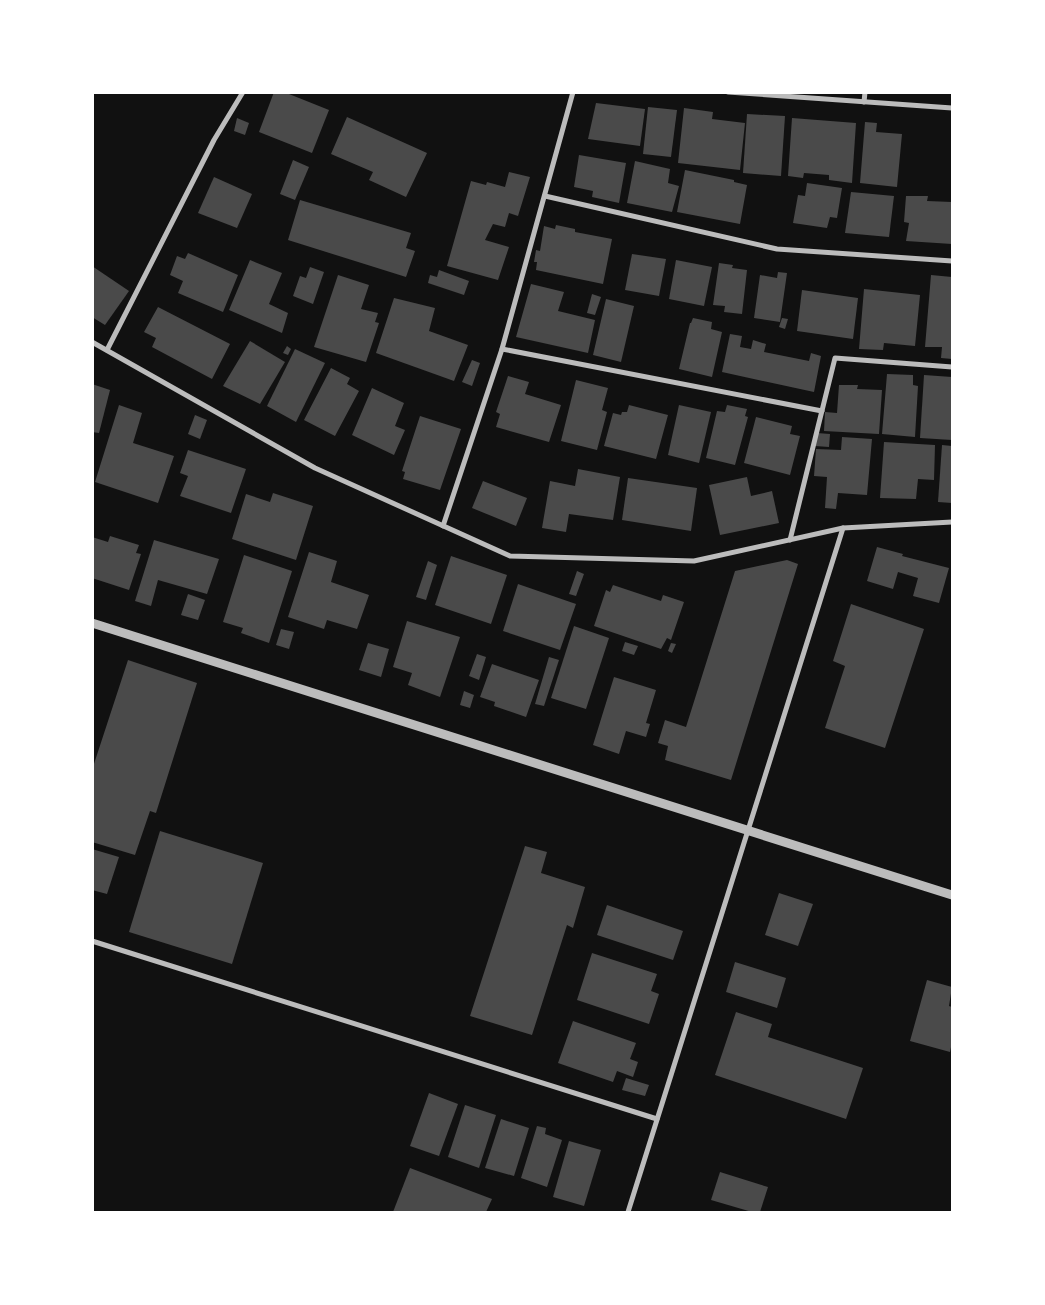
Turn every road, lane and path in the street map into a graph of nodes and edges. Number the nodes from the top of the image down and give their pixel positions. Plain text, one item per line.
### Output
1 (243, 92) edge
2 (573, 92) edge
3 (728, 92) edge
4 (865, 92) edge
5 (864, 102) junction
6 (952, 108) edge
7 (545, 196) junction
8 (952, 261) edge
9 (92, 342) edge
10 (502, 349) junction
11 (108, 350) junction
12 (952, 367) edge
13 (822, 411) junction
14 (952, 522) edge
15 (443, 526) junction
16 (843, 528) junction
17 (790, 540) junction
18 (92, 623) edge
19 (748, 830) junction
20 (952, 895) edge
21 (92, 941) edge
22 (657, 1119) junction
23 (628, 1212) edge

1 - 11 street
2 - 7 street
3 - 5 street
4 - 5 street
5 - 6 street
7 - 8 street
7 - 10 street
9 - 11 street
10 - 13 street
10 - 15 street
11 - 15 street
12 - 13 street
13 - 17 street
14 - 16 street
15 - 17 street
16 - 17 street
16 - 19 street
18 - 19 street
19 - 20 street
19 - 22 street
21 - 22 street
22 - 23 street

